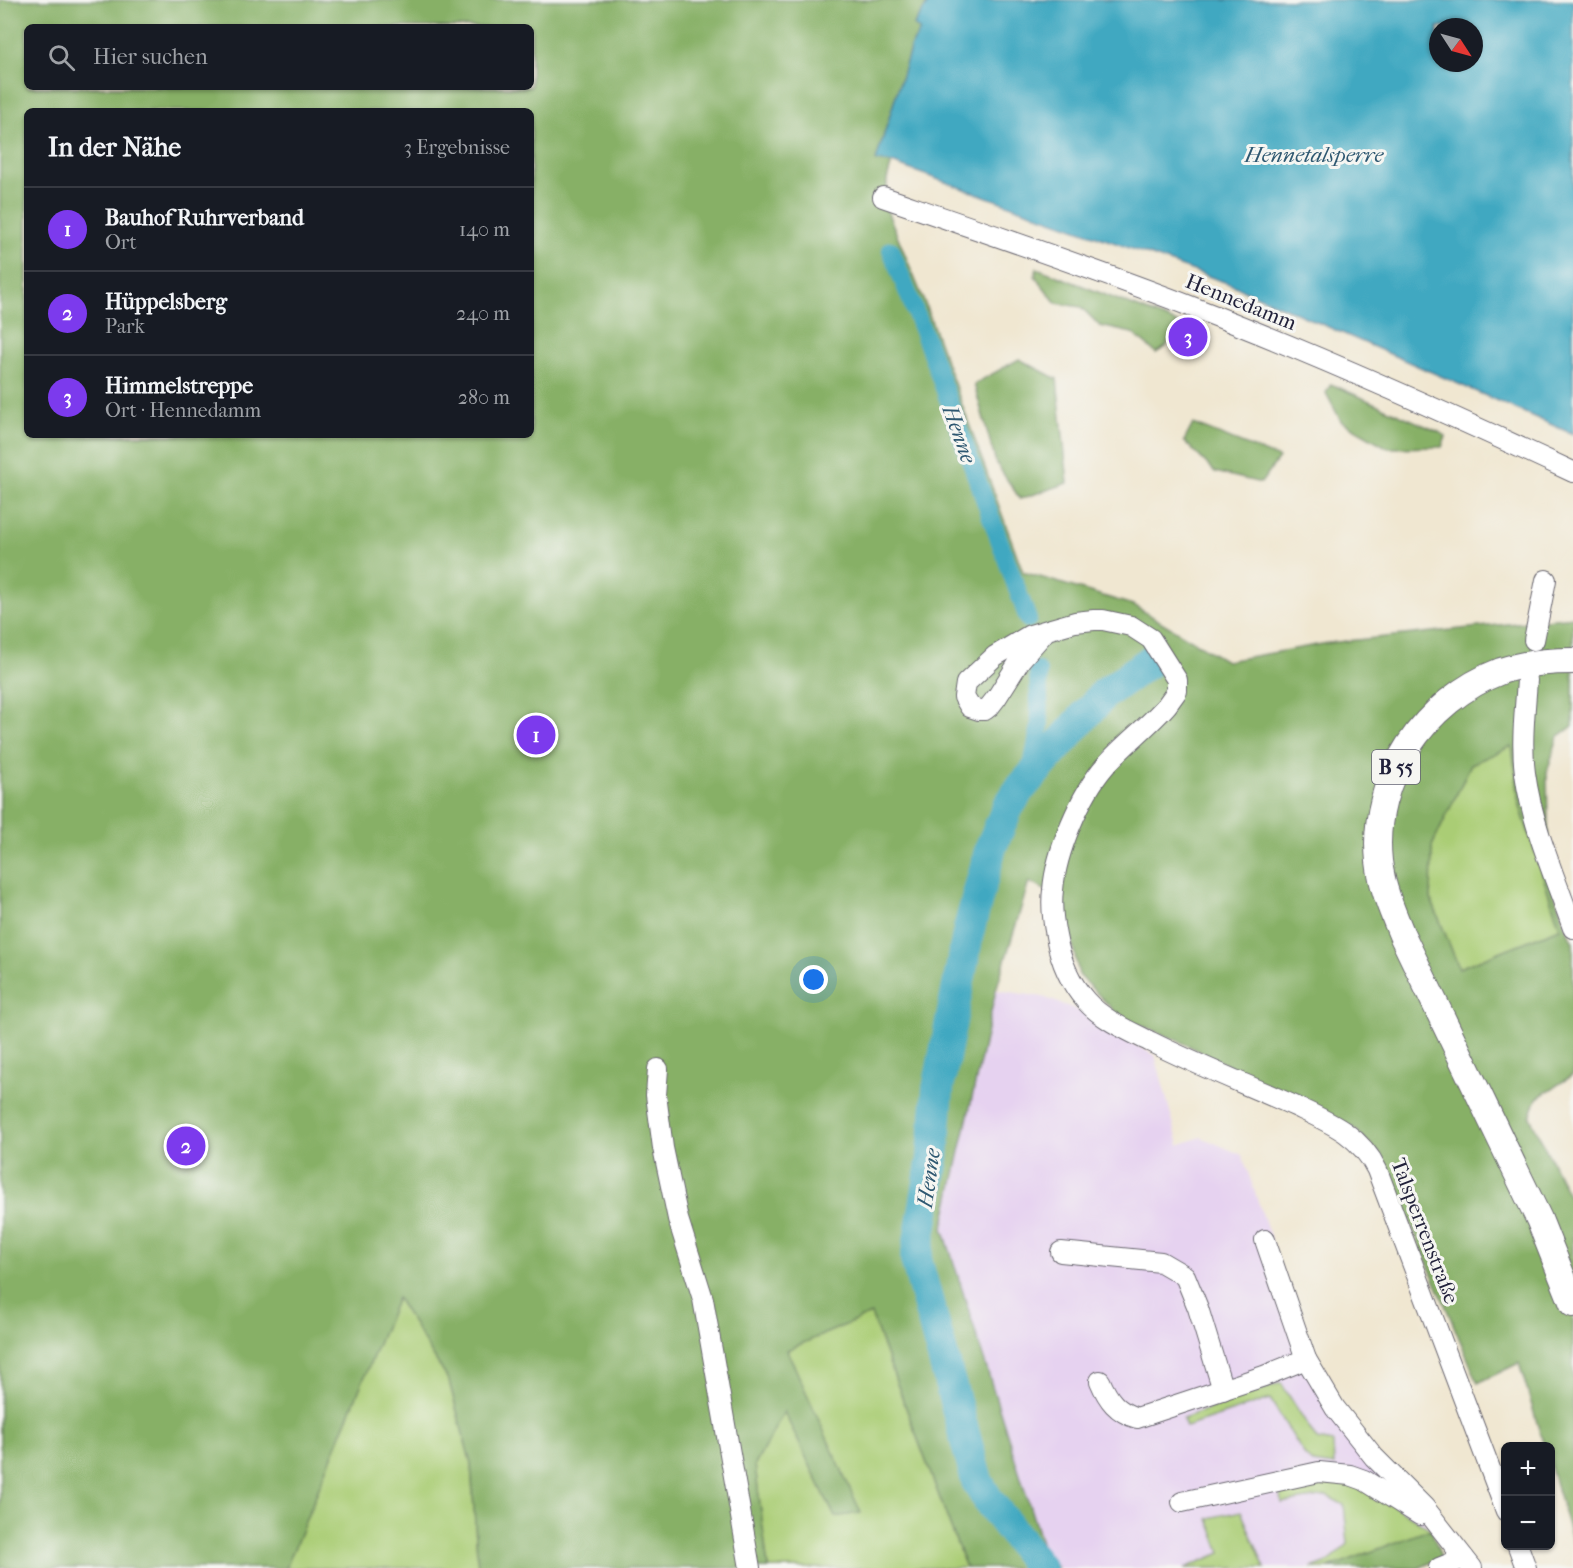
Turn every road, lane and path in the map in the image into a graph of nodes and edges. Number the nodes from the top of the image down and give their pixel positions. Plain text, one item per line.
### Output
1 (883, 197) dead end
2 (1573, 472) edge
3 (1546, 580) dead end
4 (1044, 633) dead end
5 (1534, 640) dead end
6 (1573, 661) edge
7 (1527, 680) dead end
8 (1573, 928) edge
9 (658, 1069) dead end
10 (1265, 1240) dead end
11 (1062, 1252) dead end
12 (1573, 1304) edge
13 (1306, 1359) junction
14 (1100, 1382) dead end
15 (1222, 1390) junction
16 (1501, 1498) edge
17 (1182, 1502) dead end
18 (1443, 1530) junction
19 (1520, 1550) edge
20 (1468, 1563) edge
21 (750, 1568) edge
22 (1439, 1568) edge
23 (1526, 1568) edge

1 - 2 street, Hennedamm
3 - 5 street
4 - 16 street, Talsperrenstraße
6 - 12 main road, B 55
7 - 8 street
9 - 21 street
10 - 13 street
11 - 15 street
13 - 15 street
13 - 18 street
14 - 15 street
17 - 18 street
18 - 20 street
19 - 23 street
20 - 22 street

